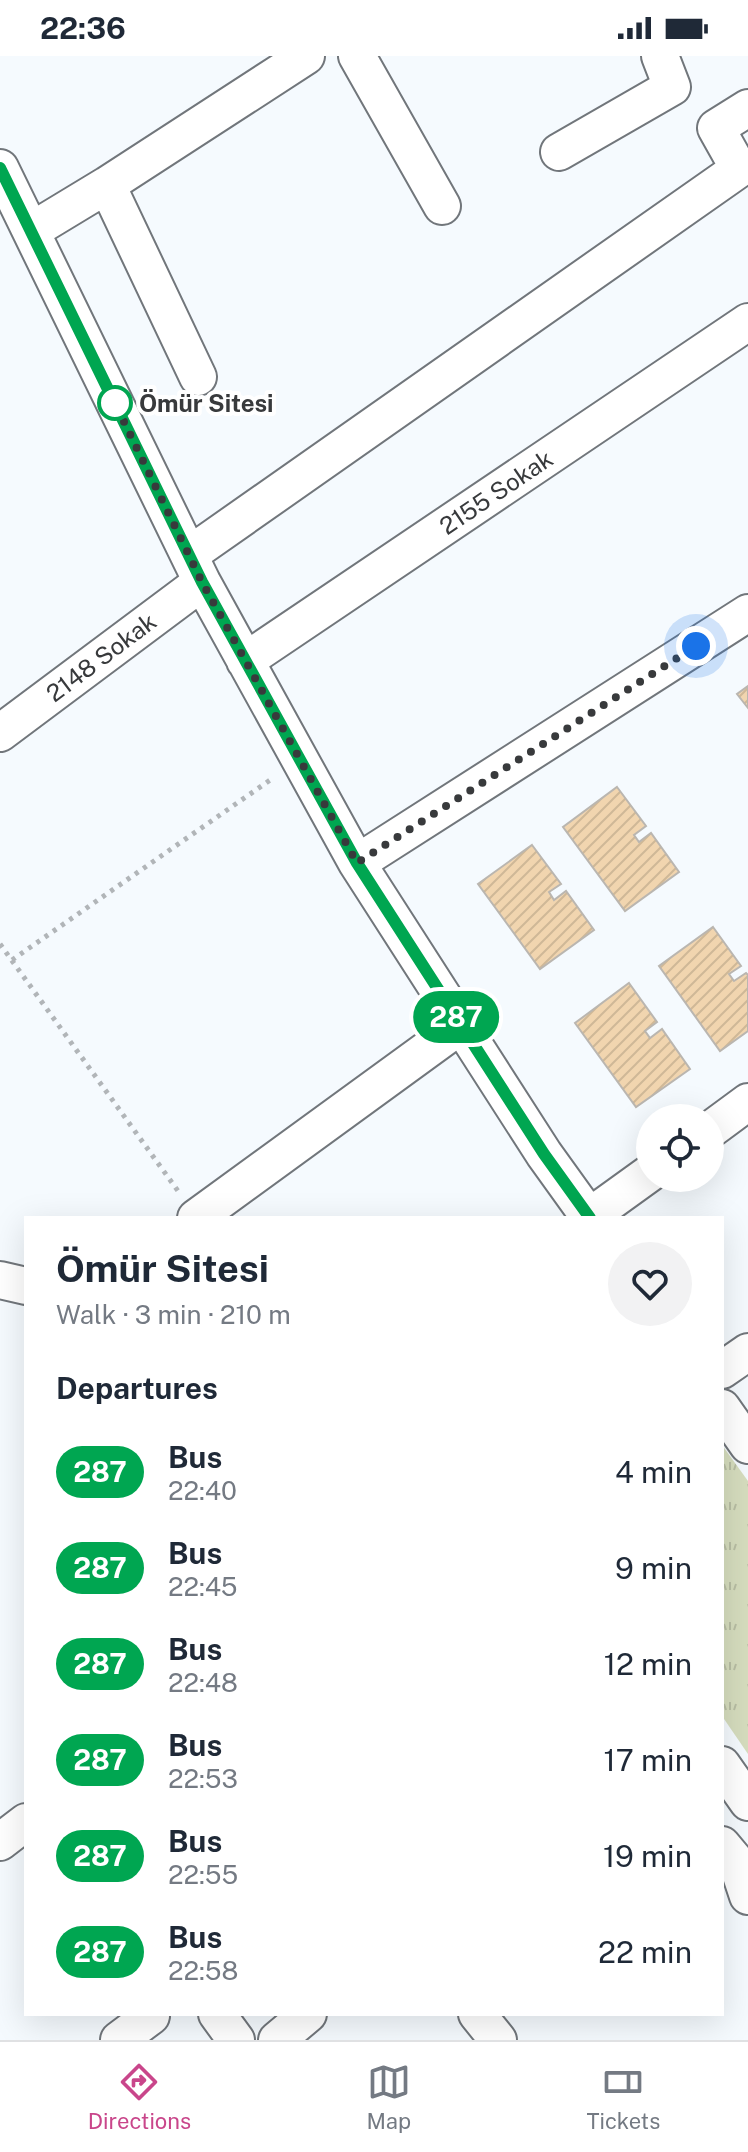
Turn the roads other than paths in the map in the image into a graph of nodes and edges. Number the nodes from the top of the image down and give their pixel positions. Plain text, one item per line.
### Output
1 (306, 56) edge
2 (357, 56) edge
3 (660, 56) edge
4 (748, 108) edge
5 (559, 152) dead end
6 (0, 168) edge
7 (107, 185) junction
8 (442, 206) dead end
9 (31, 231) junction
10 (748, 322) edge
11 (198, 377) dead end
12 (196, 568) junction
13 (748, 613) edge
14 (245, 661) junction
15 (0, 733) edge
16 (357, 863) junction
17 (461, 1025) junction
18 (748, 1102) edge
19 (724, 1120) edge
20 (636, 1183) edge
21 (200, 1216) edge
22 (588, 1216) edge
23 (590, 1216) edge
24 (0, 1280) edge
25 (24, 1286) edge
26 (748, 1352) edge
27 (724, 1369) edge
28 (724, 1411) edge
29 (748, 1445) edge
30 (724, 1768) edge
31 (748, 1802) edge
32 (218, 2016) edge
33 (306, 2016) edge
34 (479, 2016) edge
35 (156, 2023) edge
36 (119, 2040) edge
37 (236, 2040) edge
38 (277, 2040) edge
39 (498, 2040) edge

1 - 7 street
2 - 8 street
3 - 5 street
4 - 12 street, 2148 Sokak
6 - 9 street
7 - 9 street
7 - 11 street
9 - 12 street
10 - 14 street, 2155 Sokak
12 - 14 street
12 - 15 street, 2148 Sokak
13 - 16 street
14 - 16 street
16 - 17 street
17 - 21 street
17 - 22 street
18 - 19 street
20 - 23 street
24 - 25 street
26 - 27 street
28 - 29 street
30 - 31 street
32 - 37 street
33 - 38 street
34 - 39 street
35 - 36 street

